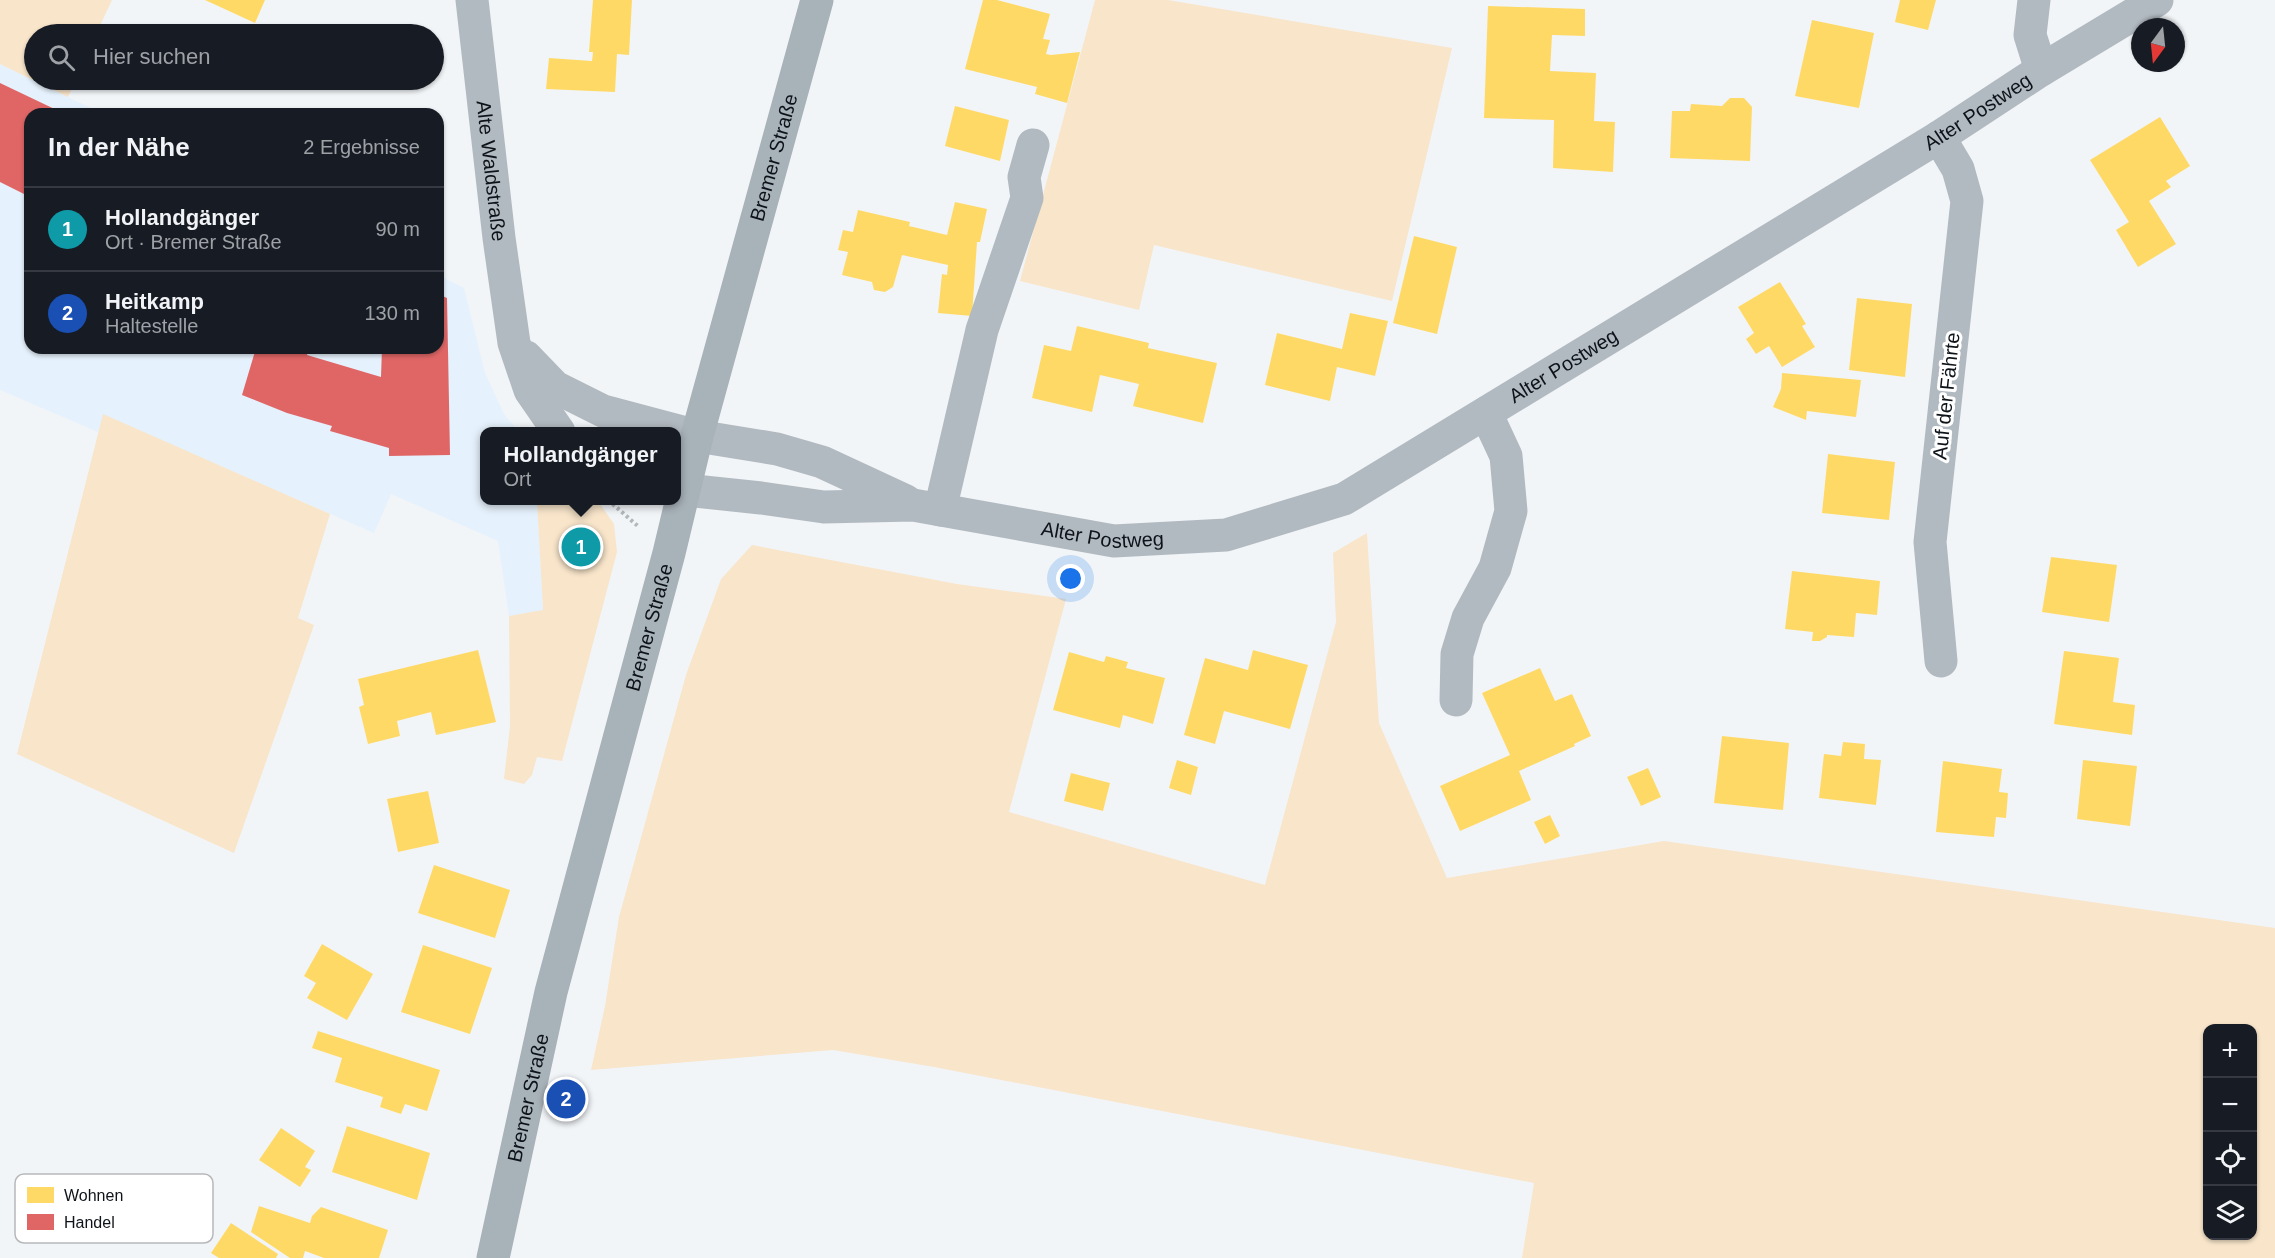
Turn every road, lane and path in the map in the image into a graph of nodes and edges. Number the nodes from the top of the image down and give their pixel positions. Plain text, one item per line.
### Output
1 (472, 0) edge
2 (817, 0) edge
3 (2034, 0) edge
4 (2157, 0) edge
5 (2041, 70) junction
6 (1939, 137) junction
7 (1033, 145) dead end
8 (514, 343) junction
9 (1486, 413) junction
10 (555, 427) edge
11 (663, 427) edge
12 (681, 432) edge
13 (697, 436) junction
14 (681, 489) edge
15 (677, 505) edge
16 (927, 508) junction
17 (1941, 661) dead end
18 (1456, 700) dead end
19 (493, 1258) edge

1 - 8 street, Alte Waldstraße
2 - 13 main road, Bremer Straße
3 - 5 street
4 - 5 street, Alter Postweg
5 - 6 street, Alter Postweg
6 - 9 street, Alter Postweg
6 - 17 street, Auf der Fährte
7 - 16 street
8 - 10 street, Alte Waldstraße
8 - 11 street
9 - 16 street, Alter Postweg
9 - 18 street
12 - 13 street
13 - 14 main road, Bremer Straße
13 - 16 street, Alter Postweg
14 - 16 street, Alter Postweg
15 - 19 main road, Bremer Straße

